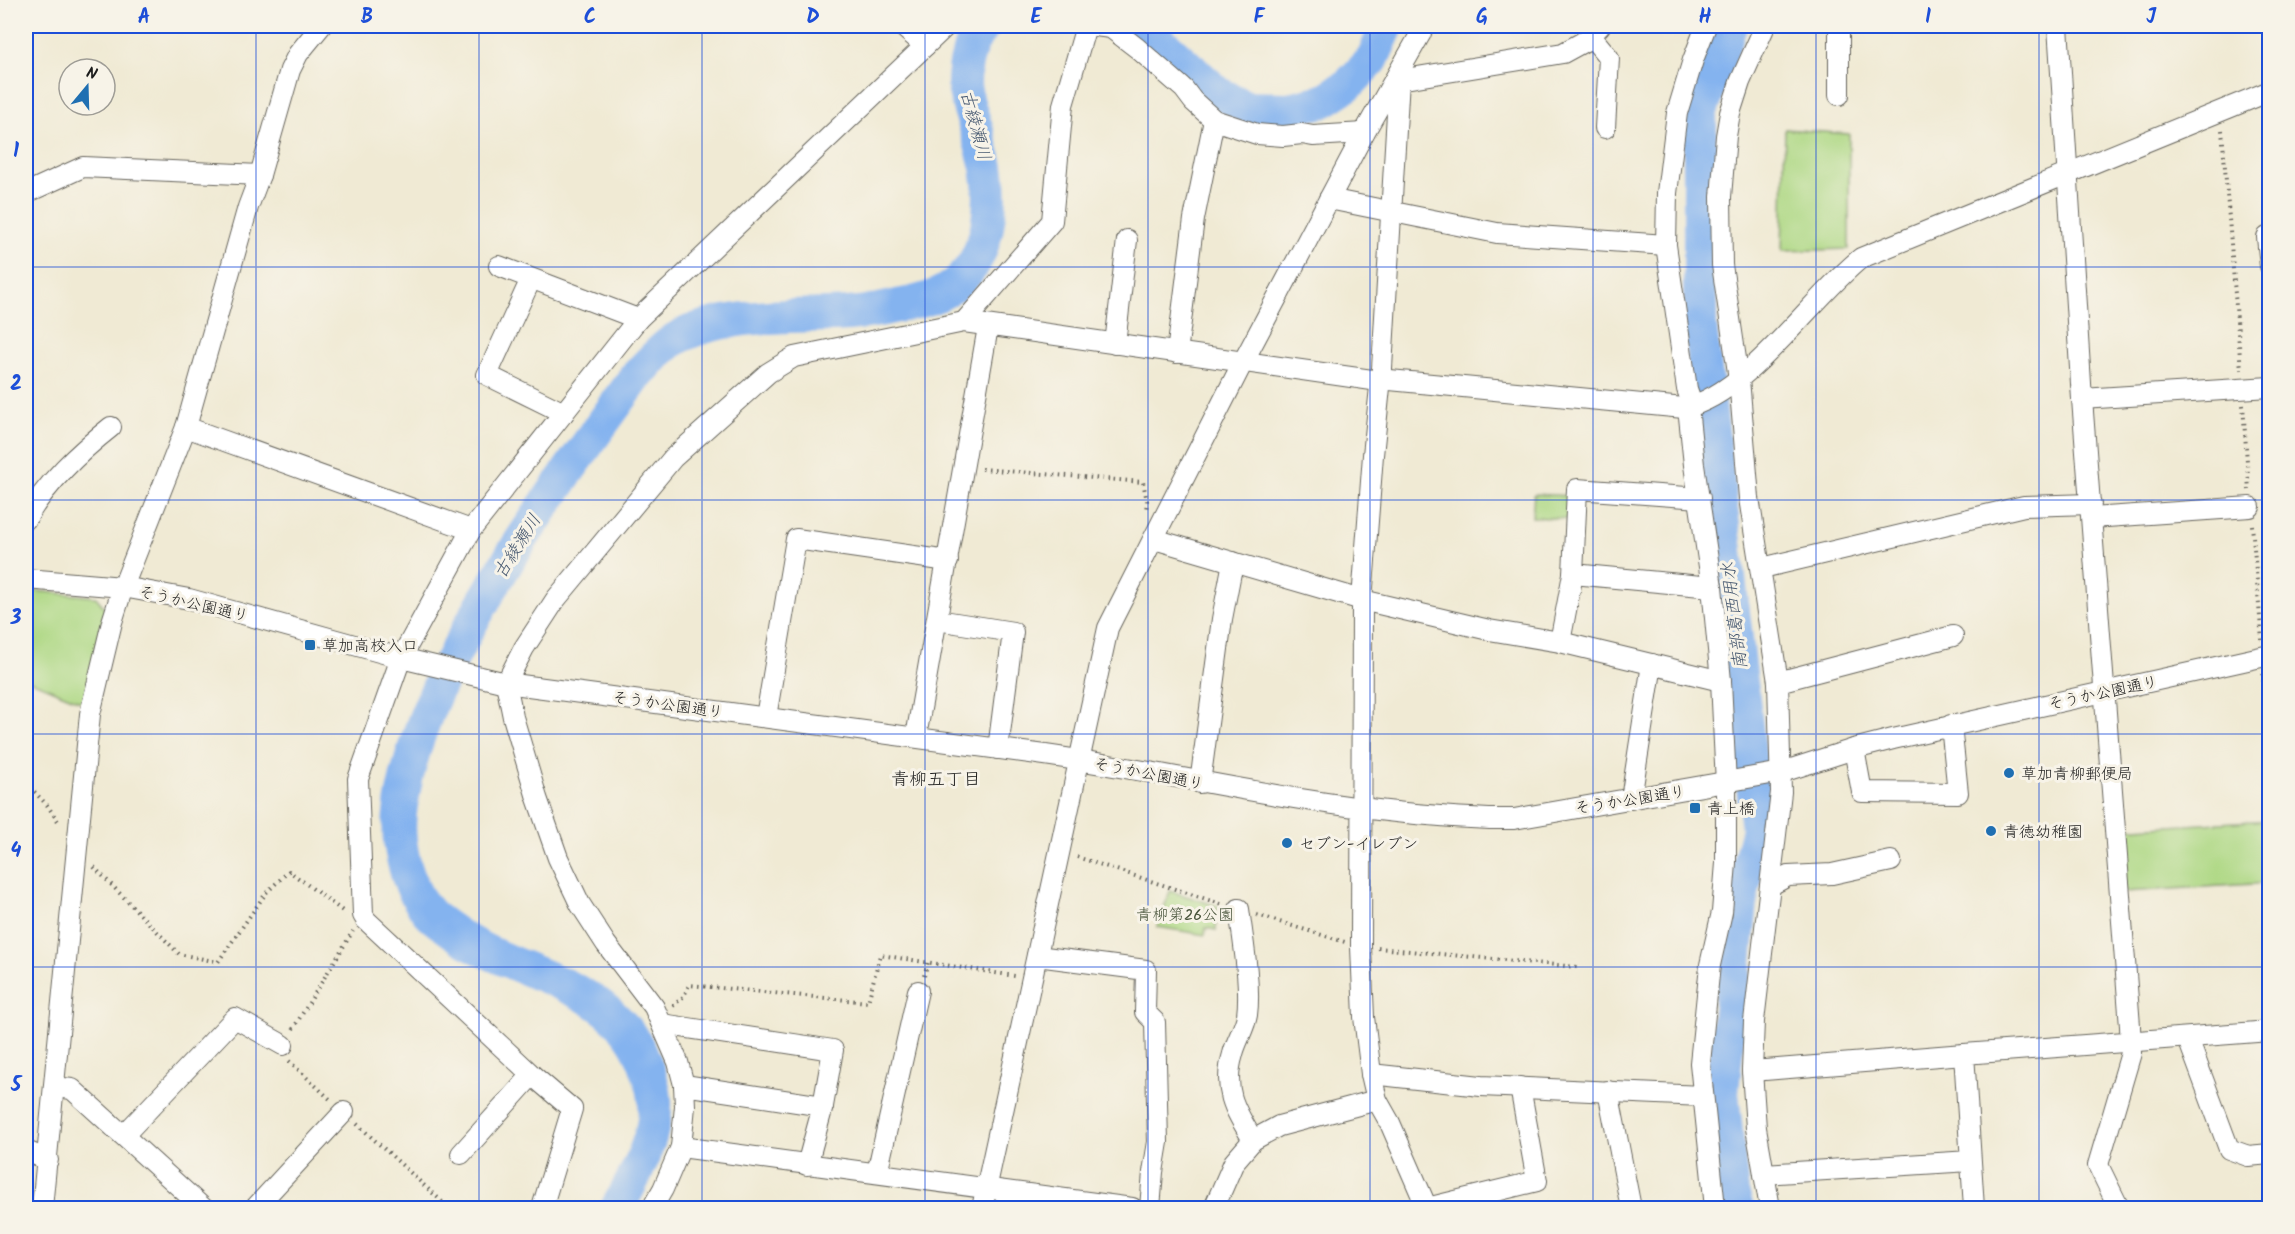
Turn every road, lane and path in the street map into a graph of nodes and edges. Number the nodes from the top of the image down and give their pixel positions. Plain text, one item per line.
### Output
1 (321, 26) edge
2 (902, 26) edge
3 (946, 26) edge
4 (1086, 26) edge
5 (1095, 26) edge
6 (1423, 26) edge
7 (1706, 26) edge
8 (1765, 26) edge
9 (1839, 26) edge
10 (2058, 26) edge
11 (1595, 31) edge
12 (925, 46) junction
13 (1401, 72) junction
14 (2270, 91) edge
15 (1839, 95) dead end
16 (2221, 111) junction
17 (1214, 120) junction
18 (1605, 128) dead end
19 (1364, 134) junction
20 (260, 175) junction
21 (2067, 175) junction
22 (26, 193) edge
23 (1329, 199) junction
24 (1392, 212) junction
25 (2270, 237) edge
26 (1127, 240) dead end
27 (1666, 245) junction
28 (2270, 266) edge
29 (499, 267) dead end
30 (531, 279) junction
31 (638, 319) junction
32 (964, 322) junction
33 (988, 327) junction
34 (1114, 344) junction
35 (1177, 353) junction
36 (1243, 362) junction
37 (1379, 380) junction
38 (1735, 383) junction
39 (2270, 387) edge
40 (2242, 389) junction
41 (2082, 399) junction
42 (1690, 407) junction
43 (564, 413) junction
44 (111, 427) dead end
45 (186, 427) junction
46 (963, 467) junction
47 (1700, 498) junction
48 (2250, 507) junction
49 (2092, 511) junction
50 (26, 519) edge
51 (471, 530) junction
52 (1156, 535) junction
53 (948, 561) junction
54 (1233, 562) junction
55 (1762, 568) junction
56 (1573, 574) junction
57 (26, 579) edge
58 (123, 587) junction
59 (1713, 587) junction
60 (1362, 600) junction
61 (937, 620) junction
62 (1953, 636) dead end
63 (1560, 642) junction
64 (2267, 656) edge
65 (408, 659) junction
66 (1652, 663) junction
67 (1720, 681) junction
68 (1778, 682) junction
69 (506, 683) junction
70 (2106, 692) junction
71 (766, 717) junction
72 (1951, 725) junction
73 (916, 737) junction
74 (998, 748) junction
75 (1854, 749) junction
76 (1080, 760) junction
77 (2270, 770) edge
78 (1777, 774) junction
79 (26, 783) edge
80 (1200, 783) junction
81 (1730, 783) junction
82 (1631, 799) junction
83 (1360, 808) junction
84 (77, 848) junction
85 (1059, 851) junction
86 (1892, 861) dead end
87 (1771, 885) junction
88 (360, 919) junction
89 (1237, 919) junction
90 (1361, 947) junction
91 (1037, 956) junction
92 (1577, 967) dead end
93 (1021, 977) dead end
94 (918, 991) dead end
95 (661, 1022) junction
96 (2270, 1031) edge
97 (2188, 1039) junction
98 (2130, 1042) junction
99 (283, 1045) junction
100 (1964, 1054) junction
101 (1752, 1071) junction
102 (1371, 1074) junction
103 (532, 1075) junction
104 (684, 1085) junction
105 (54, 1087) junction
106 (1520, 1087) junction
107 (1608, 1091) junction
108 (1702, 1096) junction
109 (1377, 1100) junction
110 (823, 1106) junction
111 (344, 1112) junction
112 (124, 1135) junction
113 (1252, 1140) junction
114 (681, 1147) junction
115 (26, 1151) edge
116 (461, 1154) dead end
117 (2270, 1154) edge
118 (48, 1160) junction
119 (1970, 1161) junction
120 (807, 1165) junction
121 (877, 1173) junction
122 (1764, 1174) junction
123 (984, 1199) edge
124 (1425, 1208) edge
125 (42, 1209) edge
126 (203, 1209) edge
127 (255, 1209) edge
128 (449, 1209) edge
129 (542, 1209) edge
130 (652, 1209) edge
131 (1132, 1209) edge
132 (1150, 1209) edge
133 (1214, 1209) edge
134 (1631, 1209) edge
135 (1715, 1209) edge
136 (1770, 1209) edge
137 (1974, 1209) edge
138 (2119, 1209) edge

1 - 20 street
2 - 12 street
3 - 12 street
4 - 32 street
5 - 17 street
6 - 13 street
7 - 27 street
8 - 38 street
9 - 15 street
10 - 21 street
11 - 13 street
11 - 18 street
12 - 31 street
13 - 19 street
13 - 24 street
14 - 16 street
16 - 21 street
16 - 40 path
17 - 19 street
17 - 35 street
19 - 23 street
20 - 22 street
20 - 45 street
21 - 38 street
21 - 41 street
23 - 24 street
23 - 36 street
24 - 27 street
24 - 37 street
25 - 28 street
26 - 34 street
27 - 42 street
29 - 30 street
30 - 31 street
30 - 43 street
31 - 43 street
32 - 33 street
32 - 69 street
33 - 34 street
33 - 46 street
34 - 35 street
35 - 36 street
36 - 37 street
36 - 52 street
37 - 42 street
37 - 60 street
38 - 42 street
38 - 55 street
39 - 40 street
40 - 41 street
40 - 48 path
41 - 49 street
42 - 47 street
43 - 51 street
44 - 50 street
45 - 51 street
45 - 58 street
46 - 52 path
46 - 53 street
47 - 56 street
47 - 59 street
48 - 49 street
48 - 64 path
49 - 55 street
49 - 70 street
51 - 65 street
52 - 54 street
52 - 76 street
53 - 61 street
53 - 71 street
54 - 60 street
54 - 80 street
55 - 68 street
56 - 59 street
56 - 63 street
57 - 58 street, そうか公園通り
58 - 65 street, そうか公園通り
58 - 84 street
59 - 67 street
60 - 63 street
60 - 83 street
61 - 73 street
61 - 74 street
62 - 68 street
63 - 66 street
64 - 70 street, そうか公園通り
64 - 77 path
65 - 69 street, そうか公園通り
65 - 88 street
66 - 67 street
66 - 82 street
67 - 81 street
68 - 78 street
69 - 71 street, そうか公園通り
69 - 95 street
70 - 72 street, そうか公園通り
70 - 98 street
71 - 73 street, そうか公園通り
72 - 75 street, そうか公園通り
72 - 75 street
73 - 74 street, そうか公園通り
74 - 76 street, そうか公園通り
75 - 78 street, そうか公園通り
76 - 80 street, そうか公園通り
76 - 85 street
78 - 81 street, そうか公園通り
78 - 87 street
79 - 84 path
80 - 83 street, そうか公園通り
81 - 82 street, そうか公園通り
81 - 108 street
82 - 83 street, そうか公園通り
83 - 90 street
84 - 88 path
84 - 105 street
85 - 89 path
85 - 91 street
86 - 87 street
87 - 101 street
88 - 99 path
88 - 103 street
89 - 90 path
89 - 113 street
90 - 92 path
90 - 102 street
91 - 123 street
91 - 132 street
93 - 95 path
94 - 121 street
95 - 104 street
95 - 110 street
96 - 97 street
97 - 98 street
97 - 117 street
98 - 100 street
98 - 138 street
99 - 111 path
99 - 112 street
100 - 101 street
100 - 119 street
101 - 122 street
102 - 106 street
102 - 109 street
103 - 116 street
103 - 129 street
104 - 110 street
104 - 114 street
105 - 112 street
105 - 118 street
106 - 107 street
106 - 124 street
107 - 108 street
107 - 134 street
108 - 135 street
109 - 113 street
109 - 124 street
110 - 120 street
111 - 127 street
111 - 128 path
112 - 126 street
113 - 133 street
114 - 120 street
114 - 130 street
115 - 118 street
118 - 125 street
119 - 122 street
119 - 137 street
120 - 121 street
121 - 123 street
122 - 136 street
123 - 131 street

